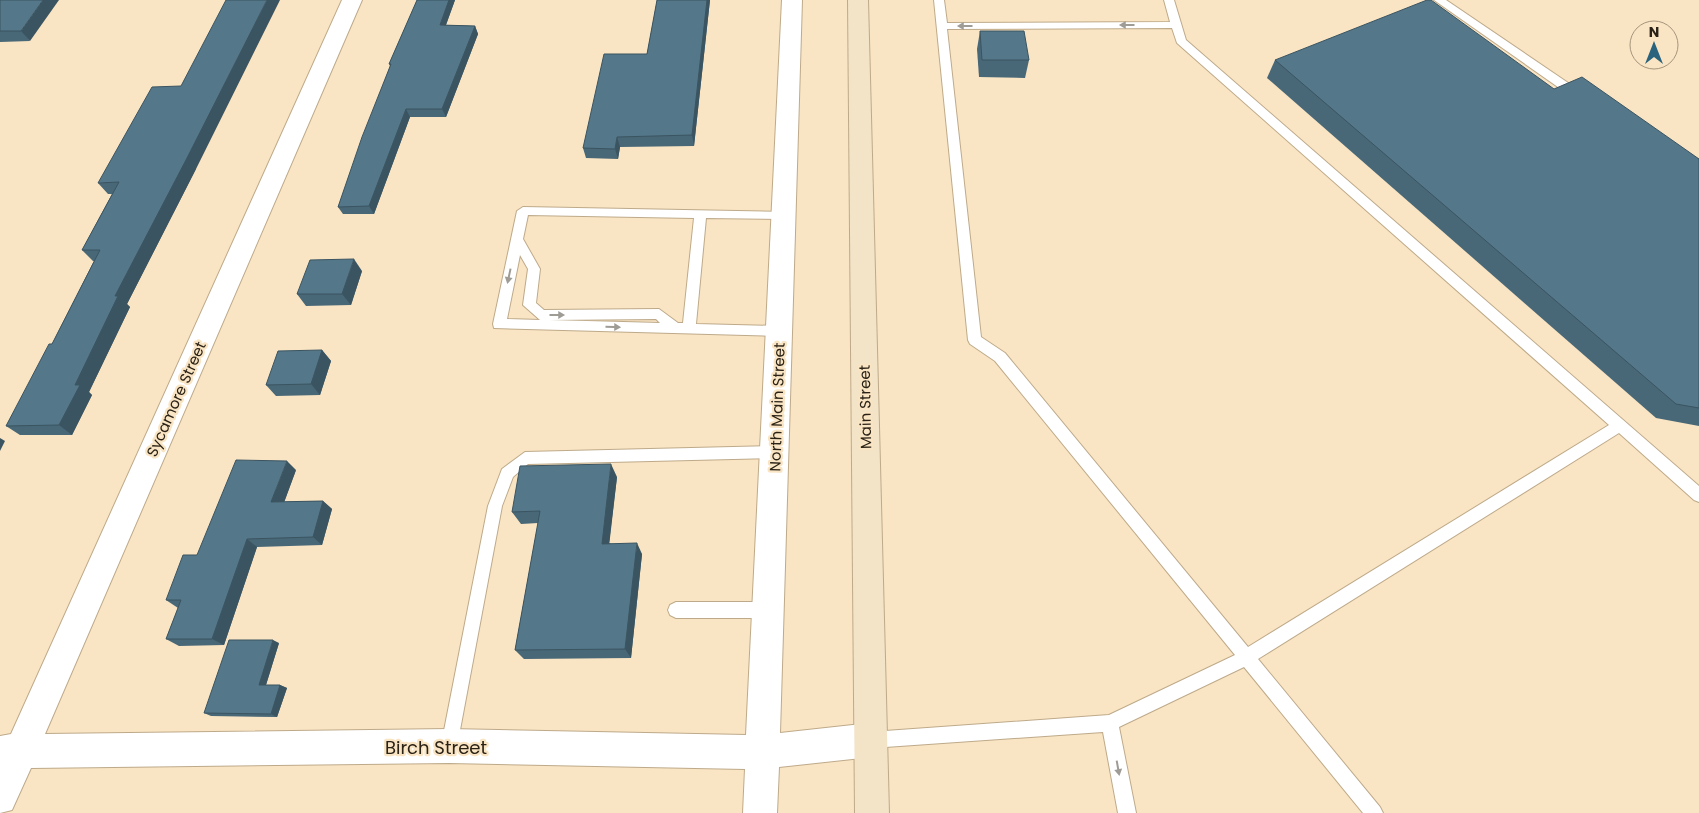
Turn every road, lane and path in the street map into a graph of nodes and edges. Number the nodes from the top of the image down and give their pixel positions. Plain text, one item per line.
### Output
1 (352, 0) edge
2 (792, 0) edge
3 (858, 0) edge
4 (939, 0) edge
5 (1169, 0) edge
6 (1439, 0) edge
7 (1176, 25) junction
8 (942, 26) junction
9 (1585, 100) edge
10 (700, 214) junction
11 (784, 215) junction
12 (517, 239) junction
13 (682, 329) junction
14 (779, 331) junction
15 (1620, 425) junction
16 (775, 452) junction
17 (1699, 495) edge
18 (676, 610) dead end
19 (769, 610) junction
20 (1246, 658) junction
21 (1110, 723) junction
22 (871, 740) junction
23 (449, 746) junction
24 (10, 751) edge
25 (764, 752) junction
26 (0, 798) edge
27 (760, 813) edge
28 (872, 813) edge
29 (1127, 813) edge
30 (1374, 813) edge

1 - 24 street, Sycamore Street
2 - 11 street, North Main Street
3 - 22 main road, Main Street
4 - 8 lane
5 - 7 lane
6 - 9 lane
7 -> 8 lane
7 - 15 lane
8 - 20 lane
10 - 11 lane
10 - 12 lane
10 - 13 lane
11 - 14 street, North Main Street
12 -> 13 lane
12 -> 13 lane
13 - 14 lane
14 - 16 street, North Main Street
15 - 17 lane
15 - 20 lane
16 - 19 street, North Main Street
16 - 23 lane
18 - 19 lane
19 - 25 street, North Main Street
20 - 21 lane
20 - 30 lane
21 - 22 lane
21 -> 29 lane
22 - 25 street, Birch Street
22 - 28 main road, Main Street
23 - 24 street, Birch Street
23 - 25 street, Birch Street
24 - 26 street, Sycamore Street
25 - 27 street, North Main Street

